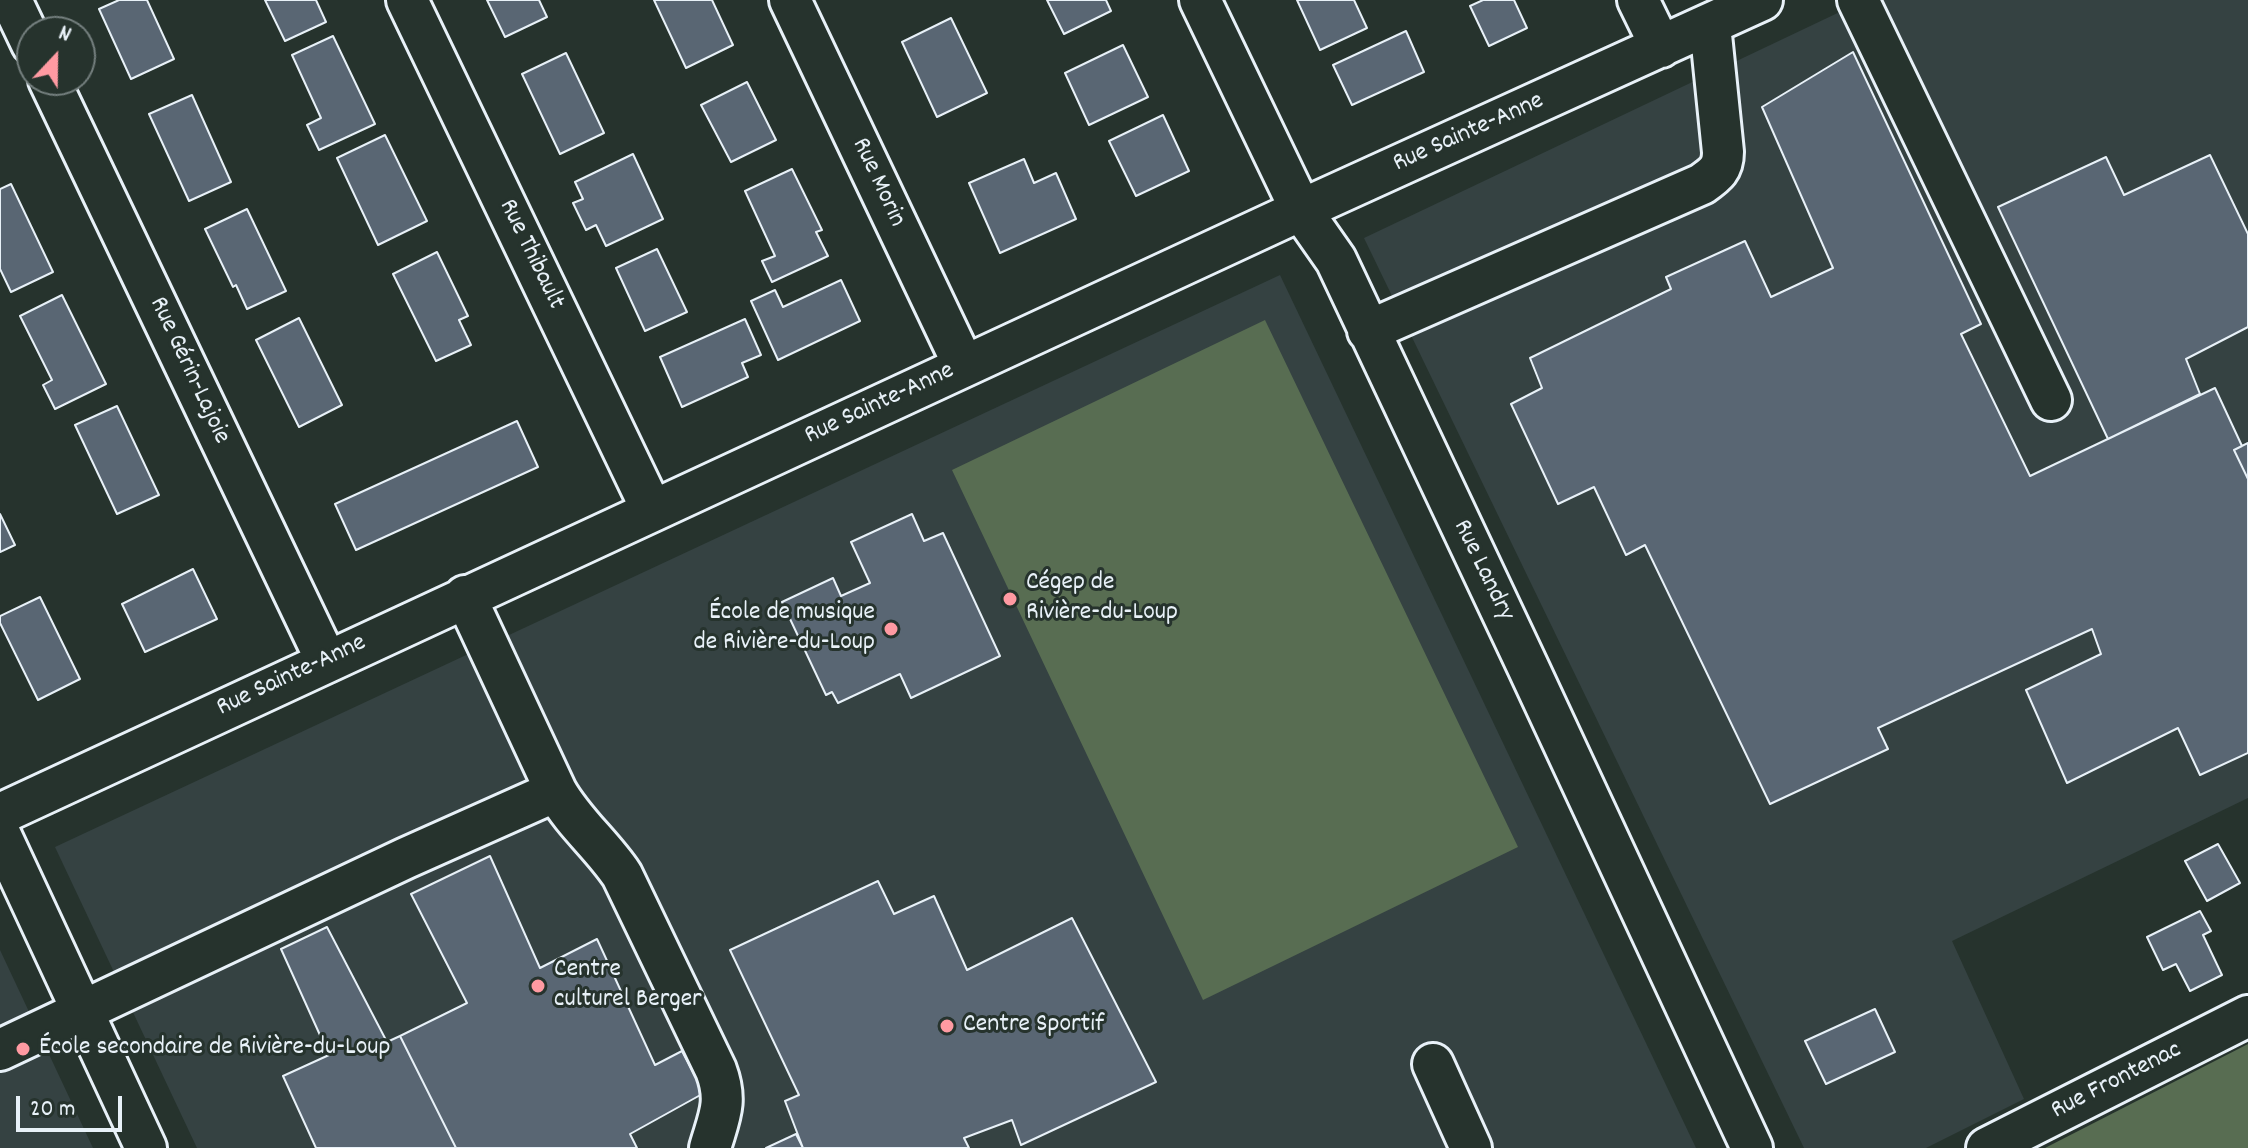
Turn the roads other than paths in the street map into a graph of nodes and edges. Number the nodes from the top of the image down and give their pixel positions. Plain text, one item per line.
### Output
1 (407, 0) edge
2 (790, 0) edge
3 (1200, 0) edge
4 (1638, 0) edge
5 (1762, 0) edge
6 (1858, 0) edge
7 (1710, 25) junction
8 (1661, 47) junction
9 (57, 96) edge
10 (1301, 210) junction
11 (1368, 331) junction
12 (964, 366) junction
13 (2051, 400) dead end
14 (652, 510) junction
15 (465, 596) junction
16 (327, 662) junction
17 (556, 791) junction
18 (0, 814) edge
19 (0, 834) edge
20 (81, 1012) junction
21 (2248, 1016) edge
22 (0, 1050) edge
23 (1433, 1064) dead end
24 (146, 1148) edge
25 (710, 1148) edge
26 (1471, 1148) edge
27 (1752, 1148) edge
28 (1987, 1148) edge

1 - 14 street, Rue Thibault
2 - 12 street, Rue Morin
3 - 10 street, Rue Landry
4 - 8 street
5 - 7 street, Rue Sainte-Anne
6 - 13 street
7 - 8 street, Rue Sainte-Anne
7 - 11 street
8 - 10 street, Rue Sainte-Anne
9 - 16 street, Rue Gérin-Lajoie
10 - 11 street, Rue Landry
10 - 12 street, Rue Sainte-Anne
11 - 27 street, Rue Landry
12 - 14 street, Rue Sainte-Anne
14 - 15 street, Rue Sainte-Anne
15 - 16 street, Rue Sainte-Anne
15 - 17 street
16 - 18 street, Rue Sainte-Anne
17 - 20 street
17 - 25 street
19 - 20 street
20 - 22 street
20 - 24 street
21 - 28 street, Rue Frontenac
23 - 26 street

